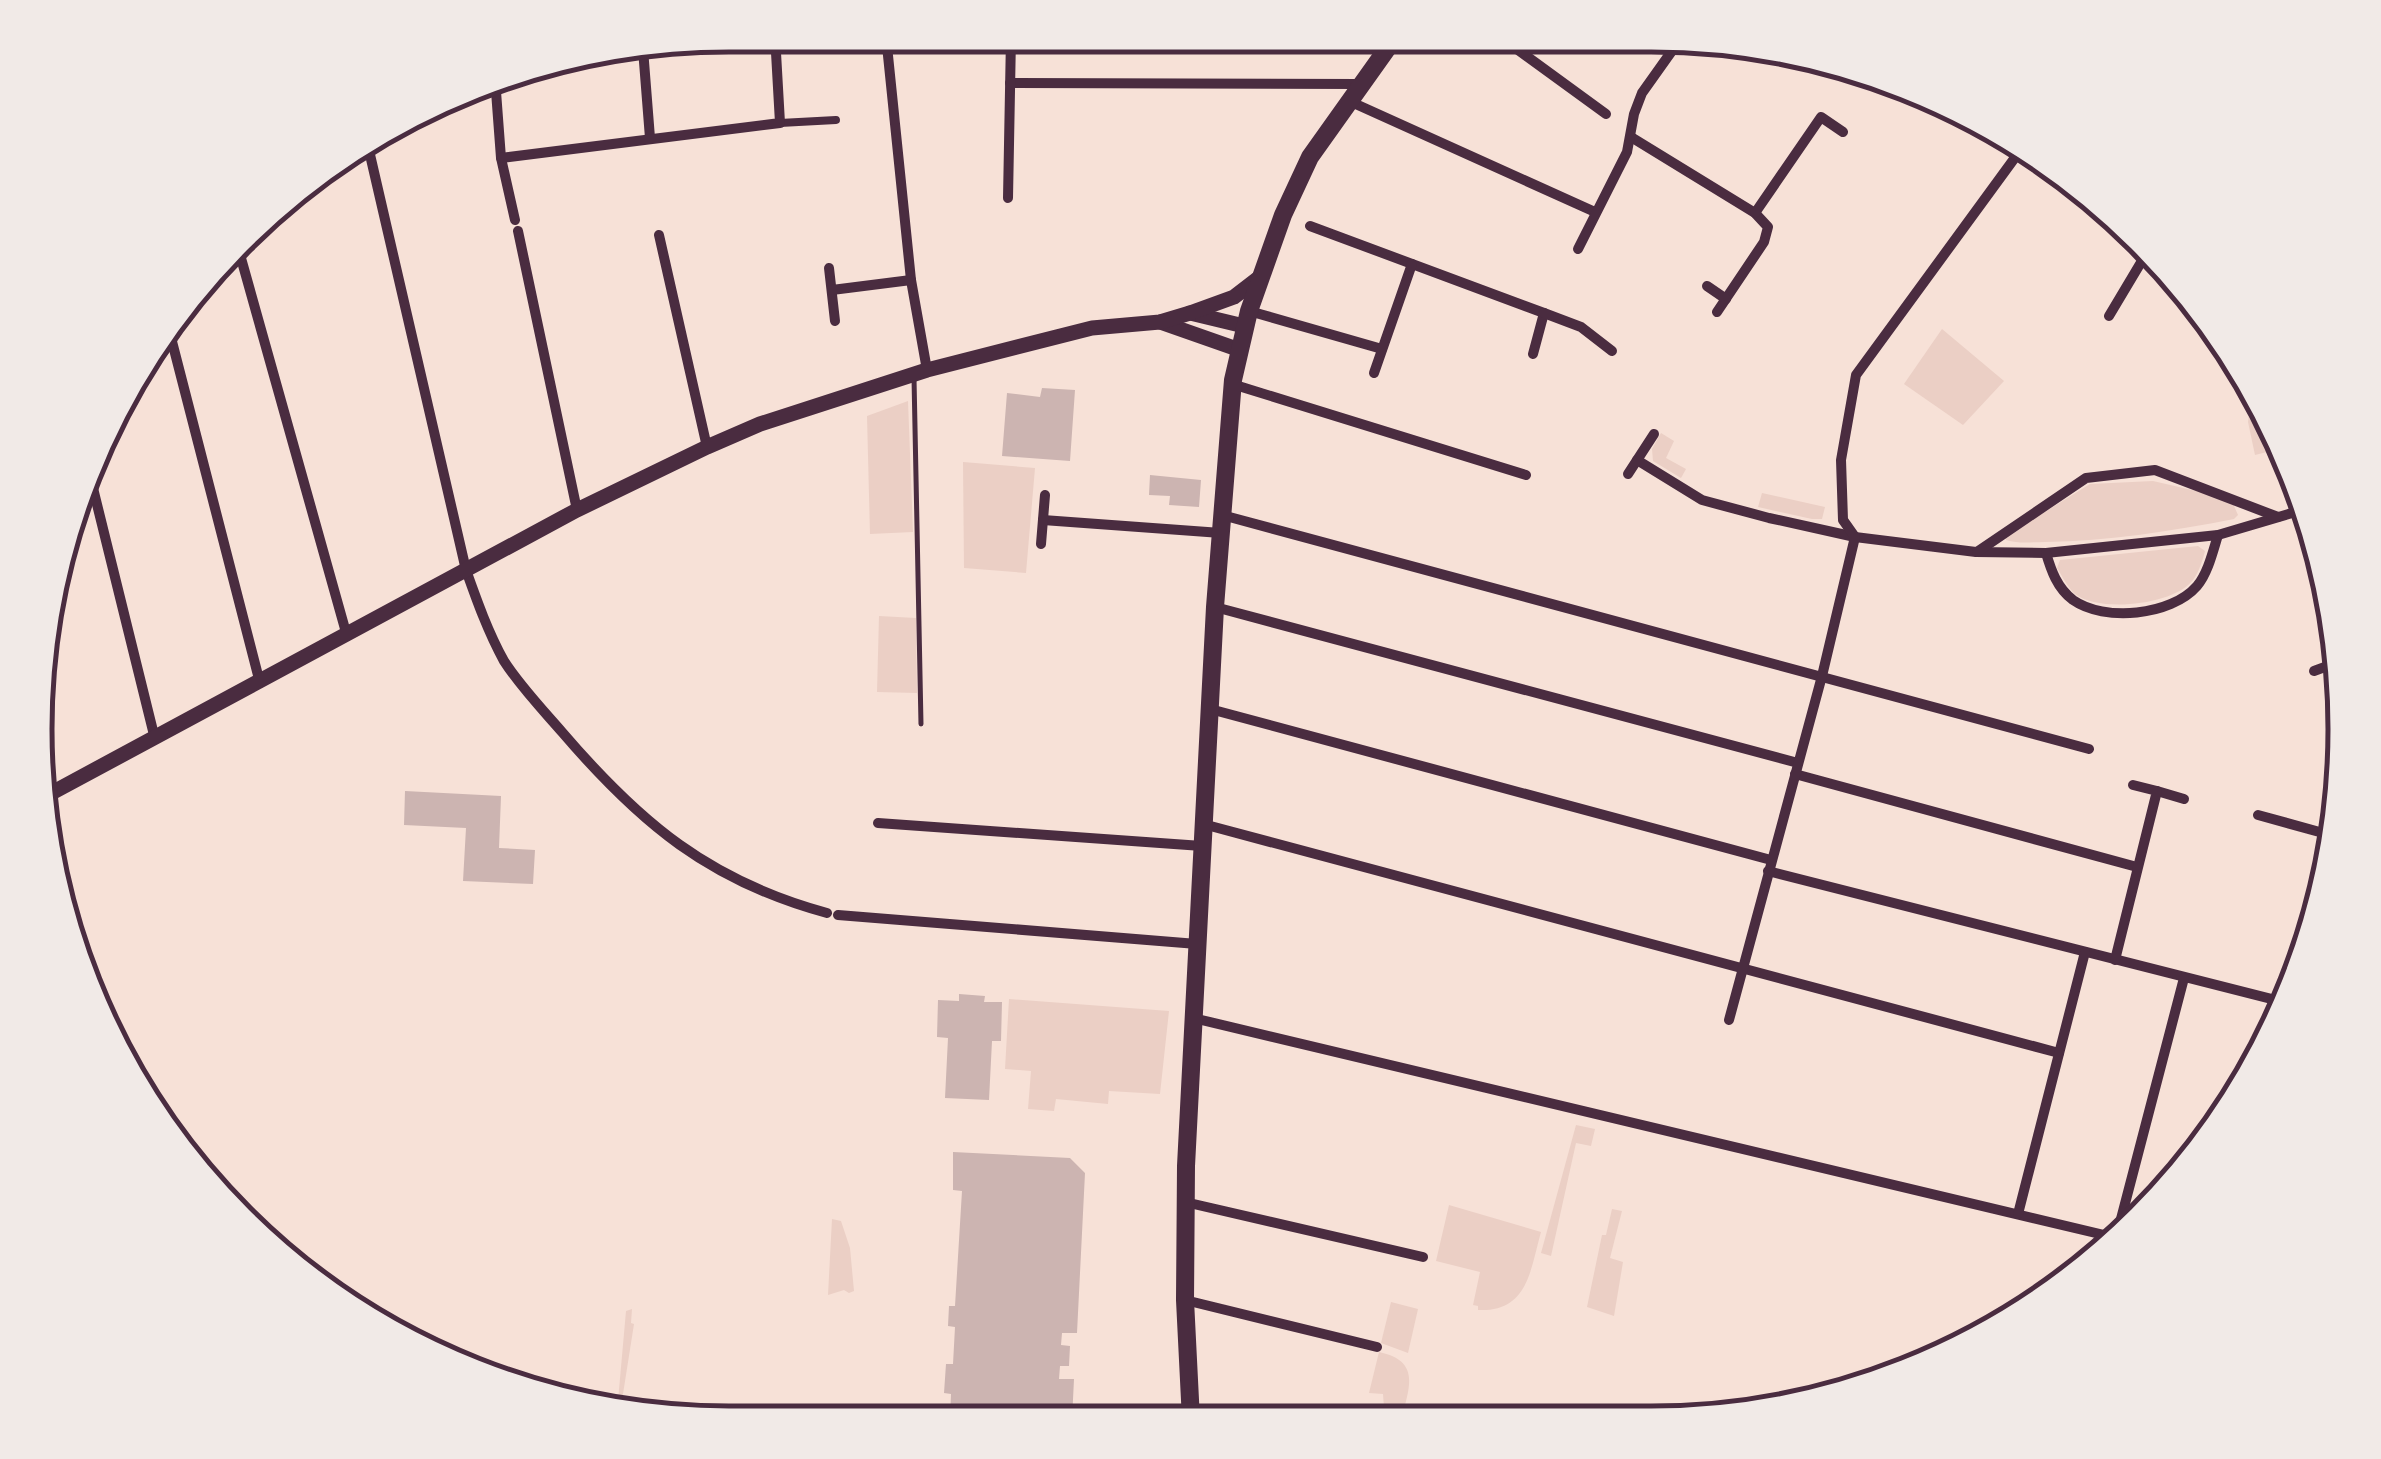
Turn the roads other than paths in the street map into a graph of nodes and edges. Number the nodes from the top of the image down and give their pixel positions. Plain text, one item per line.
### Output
1 (776, 52) edge
2 (888, 52) edge
3 (1011, 52) edge
4 (1384, 52) edge
5 (1520, 52) edge
6 (1670, 53) edge
7 (644, 58) edge
8 (1010, 82) junction
9 (1359, 84) junction
10 (496, 94) edge
11 (1348, 101) junction
12 (1606, 114) dead end
13 (836, 120) dead end
14 (780, 123) junction
15 (1842, 132) dead end
16 (1632, 137) junction
17 (650, 138) junction
18 (370, 156) edge
19 (501, 158) junction
20 (2014, 158) edge
21 (1008, 198) dead end
22 (1595, 212) junction
23 (1754, 213) junction
24 (1305, 224) dead end
25 (659, 234) dead end
26 (1578, 249) dead end
27 (242, 261) edge
28 (2141, 262) edge
29 (1412, 264) junction
30 (829, 268) dead end
31 (1261, 276) junction
32 (911, 280) junction
33 (1706, 286) dead end
34 (832, 290) junction
35 (1726, 299) junction
36 (1716, 312) dead end
37 (1190, 313) junction
38 (1544, 313) junction
39 (2109, 316) dead end
40 (1247, 318) junction
41 (835, 321) dead end
42 (1160, 322) junction
43 (173, 345) edge
44 (1382, 349) junction
45 (1238, 350) junction
46 (1612, 351) dead end
47 (1532, 354) dead end
48 (920, 372) junction
49 (1374, 373) dead end
50 (1232, 384) junction
51 (1654, 434) dead end
52 (707, 447) junction
53 (1637, 460) junction
54 (1628, 474) dead end
55 (1526, 475) dead end
56 (95, 495) edge
57 (1045, 495) dead end
58 (577, 510) junction
59 (2293, 513) edge
60 (2278, 517) junction
61 (1043, 520) junction
62 (1221, 524) junction
63 (2218, 535) junction
64 (1856, 537) junction
65 (1041, 544) dead end
66 (1976, 552) junction
67 (2046, 553) junction
68 (466, 570) junction
69 (1215, 606) junction
70 (347, 636) junction
71 (2325, 667) edge
72 (2314, 671) dead end
73 (1822, 676) junction
74 (260, 683) junction
75 (1210, 709) junction
76 (922, 724) dead end
77 (155, 740) junction
78 (2088, 749) dead end
79 (1796, 768) junction
80 (2133, 785) dead end
81 (56, 791) edge
82 (2157, 792) junction
83 (2184, 799) dead end
84 (2258, 816) dead end
85 (878, 823) dead end
86 (1203, 824) junction
87 (2320, 832) edge
88 (1202, 846) junction
89 (1770, 866) junction
90 (2137, 867) junction
91 (1197, 944) junction
92 (2085, 952) junction
93 (2115, 960) junction
94 (1742, 967) junction
95 (2184, 978) junction
96 (2272, 999) edge
97 (1193, 1018) junction
98 (1729, 1020) dead end
99 (2059, 1052) junction
100 (1185, 1202) junction
101 (2125, 1212) edge
102 (2018, 1214) junction
103 (2102, 1234) edge
104 (1423, 1257) dead end
105 (1185, 1300) junction
106 (1377, 1347) dead end
107 (1190, 1406) edge

1 - 14 street
2 - 32 street
3 - 8 street
4 - 9 main road
5 - 12 street
6 - 16 street
7 - 17 street
8 - 9 street
8 - 21 street
9 - 11 main road
10 - 19 street
11 - 22 street
11 - 31 main road
13 - 14 street
14 - 17 street
15 - 23 street
16 - 22 street
16 - 23 street
17 - 19 street
18 - 68 street
19 - 58 street
20 - 64 street
22 - 26 street
23 - 35 street
24 - 29 street
25 - 52 street
27 - 70 street
28 - 39 street
29 - 38 street
29 - 44 street
30 - 34 street
31 - 37 main road
31 - 40 main road
32 - 34 street
32 - 48 street
33 - 35 street
34 - 41 street
35 - 36 street
37 - 40 main road
37 - 42 main road
38 - 46 street
38 - 47 street
40 - 44 street
40 - 45 main road
42 - 45 main road
42 - 48 main road
43 - 74 street
44 - 49 street
45 - 50 main road
48 - 52 main road
48 - 76 lane
50 - 55 street
50 - 62 main road
51 - 53 street
52 - 58 main road
53 - 54 street
53 - 64 street
56 - 77 street
57 - 61 street
58 - 68 main road
59 - 60 street
60 - 63 street
60 - 66 street
61 - 62 street
61 - 65 street
62 - 69 main road
62 - 73 street
63 - 67 street
63 - 67 street
64 - 66 street
64 - 73 street
66 - 67 street
68 - 70 main road
68 - 91 street
69 - 75 main road
69 - 79 street
70 - 74 main road
71 - 72 street
73 - 78 street
73 - 79 street
74 - 77 main road
75 - 86 main road
75 - 89 street
77 - 81 main road
79 - 89 street
79 - 90 street
80 - 82 street
82 - 83 street
82 - 90 street
84 - 87 street
85 - 88 street
86 - 88 main road
86 - 94 street
88 - 91 main road
89 - 92 street
89 - 94 street
90 - 93 street
91 - 97 main road
92 - 93 street
92 - 99 street
93 - 95 street
94 - 98 street
94 - 99 street
95 - 96 street
95 - 101 street
97 - 100 main road
97 - 102 street
99 - 102 street
100 - 104 street
100 - 105 main road
102 - 103 street
105 - 106 street
105 - 107 main road

